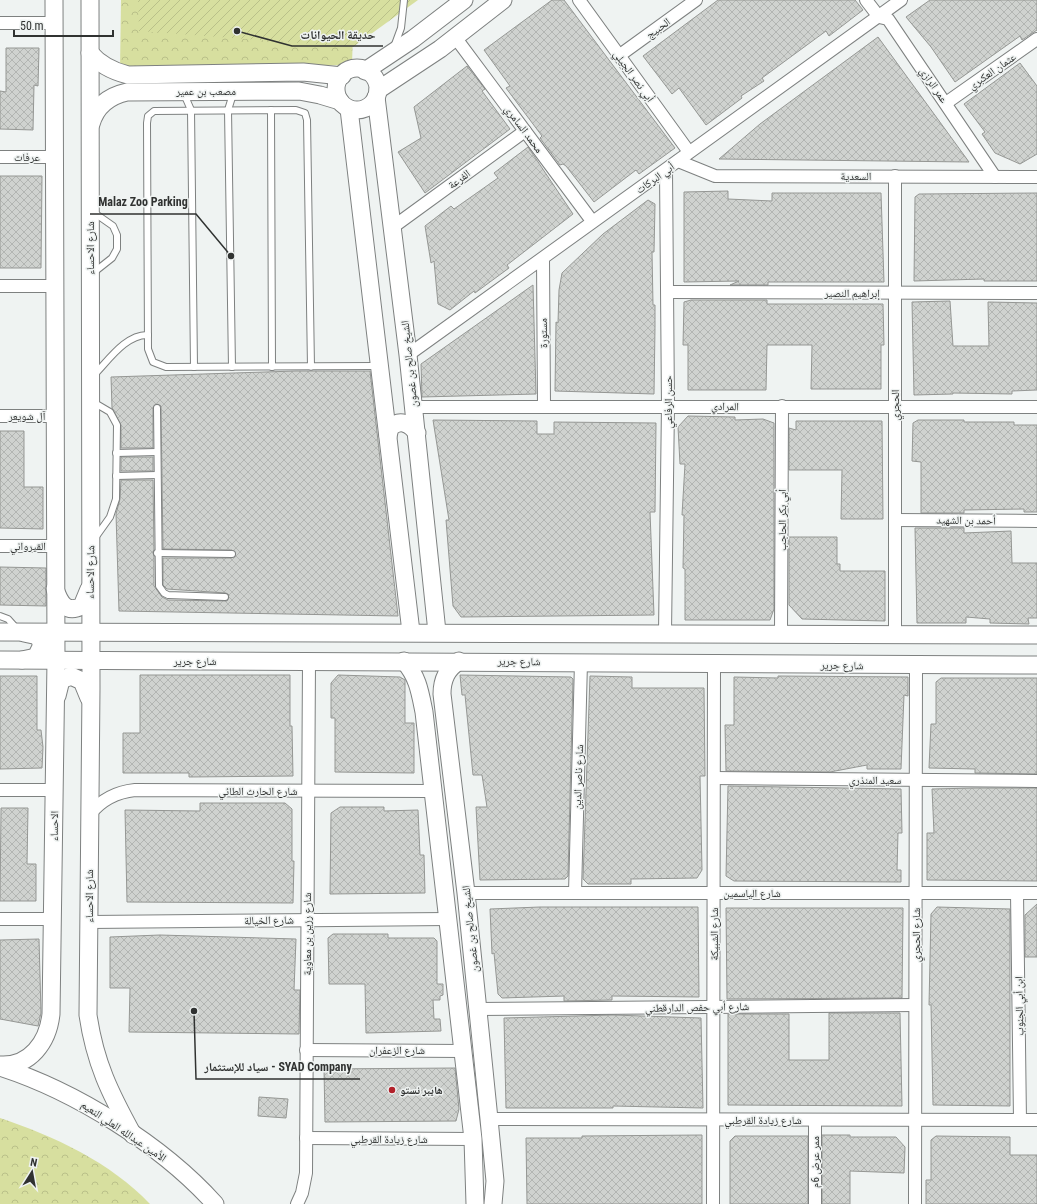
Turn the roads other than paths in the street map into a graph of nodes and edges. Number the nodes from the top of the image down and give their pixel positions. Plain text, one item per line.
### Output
1 (54, 0) edge
2 (90, 0) edge
3 (404, 0) edge
4 (464, 0) edge
5 (503, 0) edge
6 (579, 0) edge
7 (696, 0) edge
8 (866, 0) edge
9 (901, 0) edge
10 (879, 17) junction
11 (0, 22) edge
12 (54, 23) junction
13 (455, 37) junction
14 (1037, 39) edge
15 (90, 53) junction
16 (389, 55) junction
17 (620, 55) junction
18 (365, 70) junction
19 (128, 75) junction
20 (342, 76) junction
21 (182, 91) junction
22 (235, 91) junction
23 (127, 92) junction
24 (377, 94) junction
25 (946, 103) junction
26 (344, 105) junction
27 (191, 110) junction
28 (228, 110) junction
29 (271, 110) junction
30 (90, 128) junction
31 (525, 131) junction
32 (689, 152) junction
33 (0, 157) edge
34 (54, 157) junction
35 (678, 161) junction
36 (666, 171) junction
37 (895, 176) junction
38 (995, 177) junction
39 (1037, 177) edge
40 (90, 209) junction
41 (592, 221) junction
42 (393, 227) junction
43 (543, 259) junction
44 (90, 275) junction
45 (0, 286) edge
46 (55, 286) junction
47 (668, 292) junction
48 (895, 293) junction
49 (1037, 293) edge
50 (148, 335) junction
51 (408, 355) junction
52 (380, 366) junction
53 (194, 367) junction
54 (232, 367) junction
55 (272, 367) junction
56 (310, 367) junction
57 (90, 379) junction
58 (90, 400) junction
59 (413, 404) junction
60 (668, 405) junction
61 (782, 406) junction
62 (544, 407) junction
63 (895, 407) junction
64 (1037, 407) edge
65 (157, 408) dead end
66 (385, 410) junction
67 (0, 416) edge
68 (55, 416) junction
69 (416, 433) junction
70 (388, 436) junction
71 (157, 452) junction
72 (116, 453) junction
73 (157, 475) junction
74 (116, 476) junction
75 (895, 520) junction
76 (1037, 521) edge
77 (90, 544) junction
78 (0, 546) edge
79 (55, 546) junction
80 (157, 553) junction
81 (232, 554) dead end
82 (89, 588) junction
83 (55, 589) junction
84 (225, 597) dead end
85 (0, 616) edge
86 (90, 631) junction
87 (122, 631) junction
88 (0, 632) edge
89 (21, 632) junction
90 (55, 632) junction
91 (411, 632) junction
92 (437, 632) junction
93 (665, 633) junction
94 (781, 633) junction
95 (896, 634) junction
96 (1037, 635) edge
97 (0, 660) edge
98 (20, 660) junction
99 (56, 660) junction
100 (91, 661) junction
101 (122, 661) junction
102 (404, 661) junction
103 (459, 661) junction
104 (309, 662) junction
105 (581, 662) junction
106 (714, 664) junction
107 (1037, 665) edge
108 (916, 666) junction
109 (443, 698) junction
110 (422, 700) junction
111 (55, 702) junction
112 (90, 704) junction
113 (446, 725) junction
114 (426, 726) junction
115 (714, 778) junction
116 (916, 780) junction
117 (1037, 781) edge
118 (0, 790) edge
119 (54, 790) junction
120 (308, 791) junction
121 (433, 791) junction
122 (90, 814) junction
123 (466, 893) junction
124 (575, 893) junction
125 (714, 893) junction
126 (916, 893) junction
127 (1017, 893) junction
128 (1037, 893) edge
129 (0, 919) edge
130 (52, 919) junction
131 (449, 919) junction
132 (307, 920) junction
133 (89, 922) junction
134 (915, 1005) junction
135 (713, 1007) junction
136 (478, 1009) junction
137 (306, 1050) junction
138 (463, 1051) junction
139 (0, 1066) edge
140 (489, 1120) junction
141 (713, 1120) junction
142 (815, 1120) junction
143 (915, 1120) junction
144 (1020, 1120) junction
145 (1037, 1120) edge
146 (133, 1135) junction
147 (306, 1138) junction
148 (473, 1139) junction
149 (215, 1203) edge
150 (297, 1204) edge
151 (475, 1204) edge
152 (493, 1204) edge
153 (713, 1204) edge
154 (815, 1204) edge
155 (915, 1204) edge

1 - 12 main road
2 - 15 main road, شارع الاحساء
3 - 16 lane
4 - 16 main road, مصعب بن عمير
5 - 13 main road, مصعب بن عمير
6 - 17 street, أبي نصر الجيلي
7 - 17 street, الحبيج
8 - 10 street, عمر الرازي
9 - 10 street, أبي البركات
10 - 25 street, عمر الرازي
10 - 32 street, أبي البركات
11 - 12 street
12 - 34 main road
13 - 24 main road, مصعب بن عمير
13 - 31 street, محمد السامري
14 - 25 street, عثمان العكبري
15 - 19 main road, مصعب بن عمير
15 - 30 main road, شارع الاحساء
16 - 18 main road, مصعب بن عمير
17 - 32 street, أبي نصر الجيلي
18 - 20 main road, مصعب بن عمير
18 - 24 main road
19 - 20 main road, مصعب بن عمير
19 - 23 main road
20 - 26 main road
21 - 22 main road, مصعب بن عمير
21 - 23 main road, مصعب بن عمير
21 - 27 lane
22 - 26 main road, مصعب بن عمير
22 - 28 lane
23 - 30 main road, مصعب بن عمير
24 - 26 main road, مصعب بن عمير
24 - 42 main road, الشيخ صالح بن غصون
25 - 38 street, عمر الرازي
26 - 52 main road
27 - 28 lane
27 - 50 lane
27 - 53 lane
28 - 29 lane
28 - 54 lane
29 - 55 lane
29 - 56 lane
30 - 40 main road, شارع الاحساء
31 - 41 street, محمد السامري
31 - 42 street, الفرعة
32 - 35 street, أبي البركات
33 - 34 street, عرفات
34 - 46 main road
35 - 36 street, أبي البركات
35 - 37 street, السعدية
36 - 41 street, أبي البركات
36 - 47 street, حسن الرفاعي
37 - 38 street, السعدية
37 - 48 street, الحجري
38 - 39 street, السعدية
40 - 44 main road, شارع الاحساء
40 - 44 lane
41 - 43 street, أبي البركات
42 - 51 main road, الشيخ صالح بن غصون
43 - 51 street, أبي البركات
43 - 62 street, مستورة
44 - 57 main road, شارع الاحساء
45 - 46 street
46 - 68 main road
47 - 48 street, إبراهيم النصير
47 - 60 street, حسن الرفاعي
48 - 49 street, إبراهيم النصير
48 - 63 street, الحجري
50 - 53 lane
50 - 57 lane
51 - 59 main road, الشيخ صالح بن غصون
52 - 56 lane
52 - 66 main road
53 - 54 lane
54 - 55 lane
55 - 56 lane
57 - 58 main road, شارع الاحساء
58 - 72 lane
58 - 77 main road, شارع الاحساء
59 - 62 street, المرادي
59 - 66 main road
59 - 69 main road, الشيخ صالح بن غصون
60 - 61 street, المرادي
60 - 62 street, المرادي
60 - 93 street, حسن الرفاعي
61 - 63 street, المرادي
61 - 94 street, أبي بكر الحاجب
63 - 64 street, المرادي
63 - 75 street, الحجري
65 - 71 lane
66 - 70 main road
67 - 68 street, آل شويعر
68 - 79 main road
69 - 70 main road
69 - 92 main road, الشيخ صالح بن غصون
70 - 91 main road
71 - 72 lane
71 - 73 lane
72 - 74 lane
73 - 74 lane
73 - 80 lane
74 - 77 lane
75 - 76 street, أحمد بن الشهيد
75 - 95 street, الحجري
77 - 82 main road, شارع الاحساء
78 - 79 street, القيرواني
79 - 83 main road
80 - 81 lane
80 - 84 lane
82 - 83 main road
82 - 86 main road, شارع الاحساء
83 - 90 main road
85 - 89 lane
86 - 87 main road
86 - 90 main road
86 - 100 main road, شارع الاحساء
87 - 91 main road
87 - 101 main road
88 - 89 main road
89 - 90 main road
89 - 98 main road
90 - 99 main road
91 - 92 main road
92 - 93 main road
93 - 94 main road
94 - 95 main road
95 - 96 main road
97 - 98 main road, شارع جرير
98 - 99 main road, شارع جرير
99 - 100 main road, شارع جرير
99 - 111 main road, الاحساء
100 - 101 main road, شارع جرير
100 - 112 main road, شارع الاحساء
101 - 104 main road, شارع جرير
102 - 103 main road, شارع جرير
102 - 104 main road, شارع جرير
102 - 110 main road, الشيخ صالح بن غصون
103 - 105 main road, شارع جرير
103 - 109 main road, الشيخ صالح بن غصون
104 - 120 street, شارع رزين بن معاوية
105 - 106 main road, شارع جرير
105 - 124 street, شارع ناصر الدين
106 - 108 main road, شارع جرير
106 - 115 street, شارع الشبيكة
107 - 108 main road, شارع جرير
108 - 116 street, شارع الحجري
109 - 110 main road
109 - 113 main road, الشيخ صالح بن غصون
110 - 114 main road, الشيخ صالح بن غصون
111 - 112 main road
111 - 119 main road, الاحساء
112 - 122 main road, شارع الاحساء
113 - 114 main road
113 - 123 main road, الشيخ صالح بن غصون
114 - 121 main road, الشيخ صالح بن غصون
115 - 116 street, سعيد المنذري
115 - 125 street, شارع الشبيكة
116 - 117 street, سعيد المنذري
116 - 126 street, شارع الحجري
118 - 119 street
119 - 130 main road, الاحساء
120 - 121 street, شارع الحارث الطائي
120 - 122 street, شارع الحارث الطائي
120 - 132 street, شارع رزين بن معاوية
121 - 131 main road, الشيخ صالح بن غصون
122 - 133 main road, شارع الاحساء
123 - 124 street, شارع الياسمين
123 - 136 main road, الشيخ صالح بن غصون
124 - 125 street, شارع الياسمين
125 - 126 street, شارع الياسمين
125 - 135 street, شارع الشبيكة
126 - 127 street, شارع الياسمين
126 - 134 street, شارع الحجري
127 - 128 street, شارع الياسمين
127 - 144 street, ابن أبي الجنوب
129 - 130 street
130 - 139 main road, الاحساء
131 - 132 street, شارع الخيالة
131 - 138 main road, الشيخ صالح بن غصون
132 - 133 street, شارع الخيالة
132 - 137 street, شارع رزين بن معاوية
133 - 146 main road, شارع الاحساء
134 - 135 street, شارع أبي حفص الدارقطني
134 - 143 street, شارع الحجري
135 - 136 street, شارع أبي حفص الدارقطني
135 - 141 street, شارع الشبيكة
136 - 140 main road, الشيخ صالح بن غصون
137 - 138 street, شارع الزعفران
137 - 147 street, شارع رزين بن معاوية
138 - 148 main road, الشيخ صالح بن غصون
139 - 146 main road, الأمين عبدالله العلي النعيم
140 - 141 street, شارع زيادة القرطبي
140 - 152 main road, الشيخ صالح بن غصون
141 - 142 street, شارع زيادة القرطبي
141 - 153 street, شارع الشبيكة
142 - 143 street, شارع زيادة القرطبي
142 - 154 street, ممر عرض 6م
143 - 144 street, شارع زيادة القرطبي
143 - 155 street, شارع الحجري
144 - 145 street, شارع زيادة القرطبي
146 - 149 main road, الأمين عبدالله العلي النعيم
147 - 148 street, شارع زيادة القرطبي
147 - 150 street, شارع رزين بن معاوية
148 - 151 main road, الشيخ صالح بن غصون

